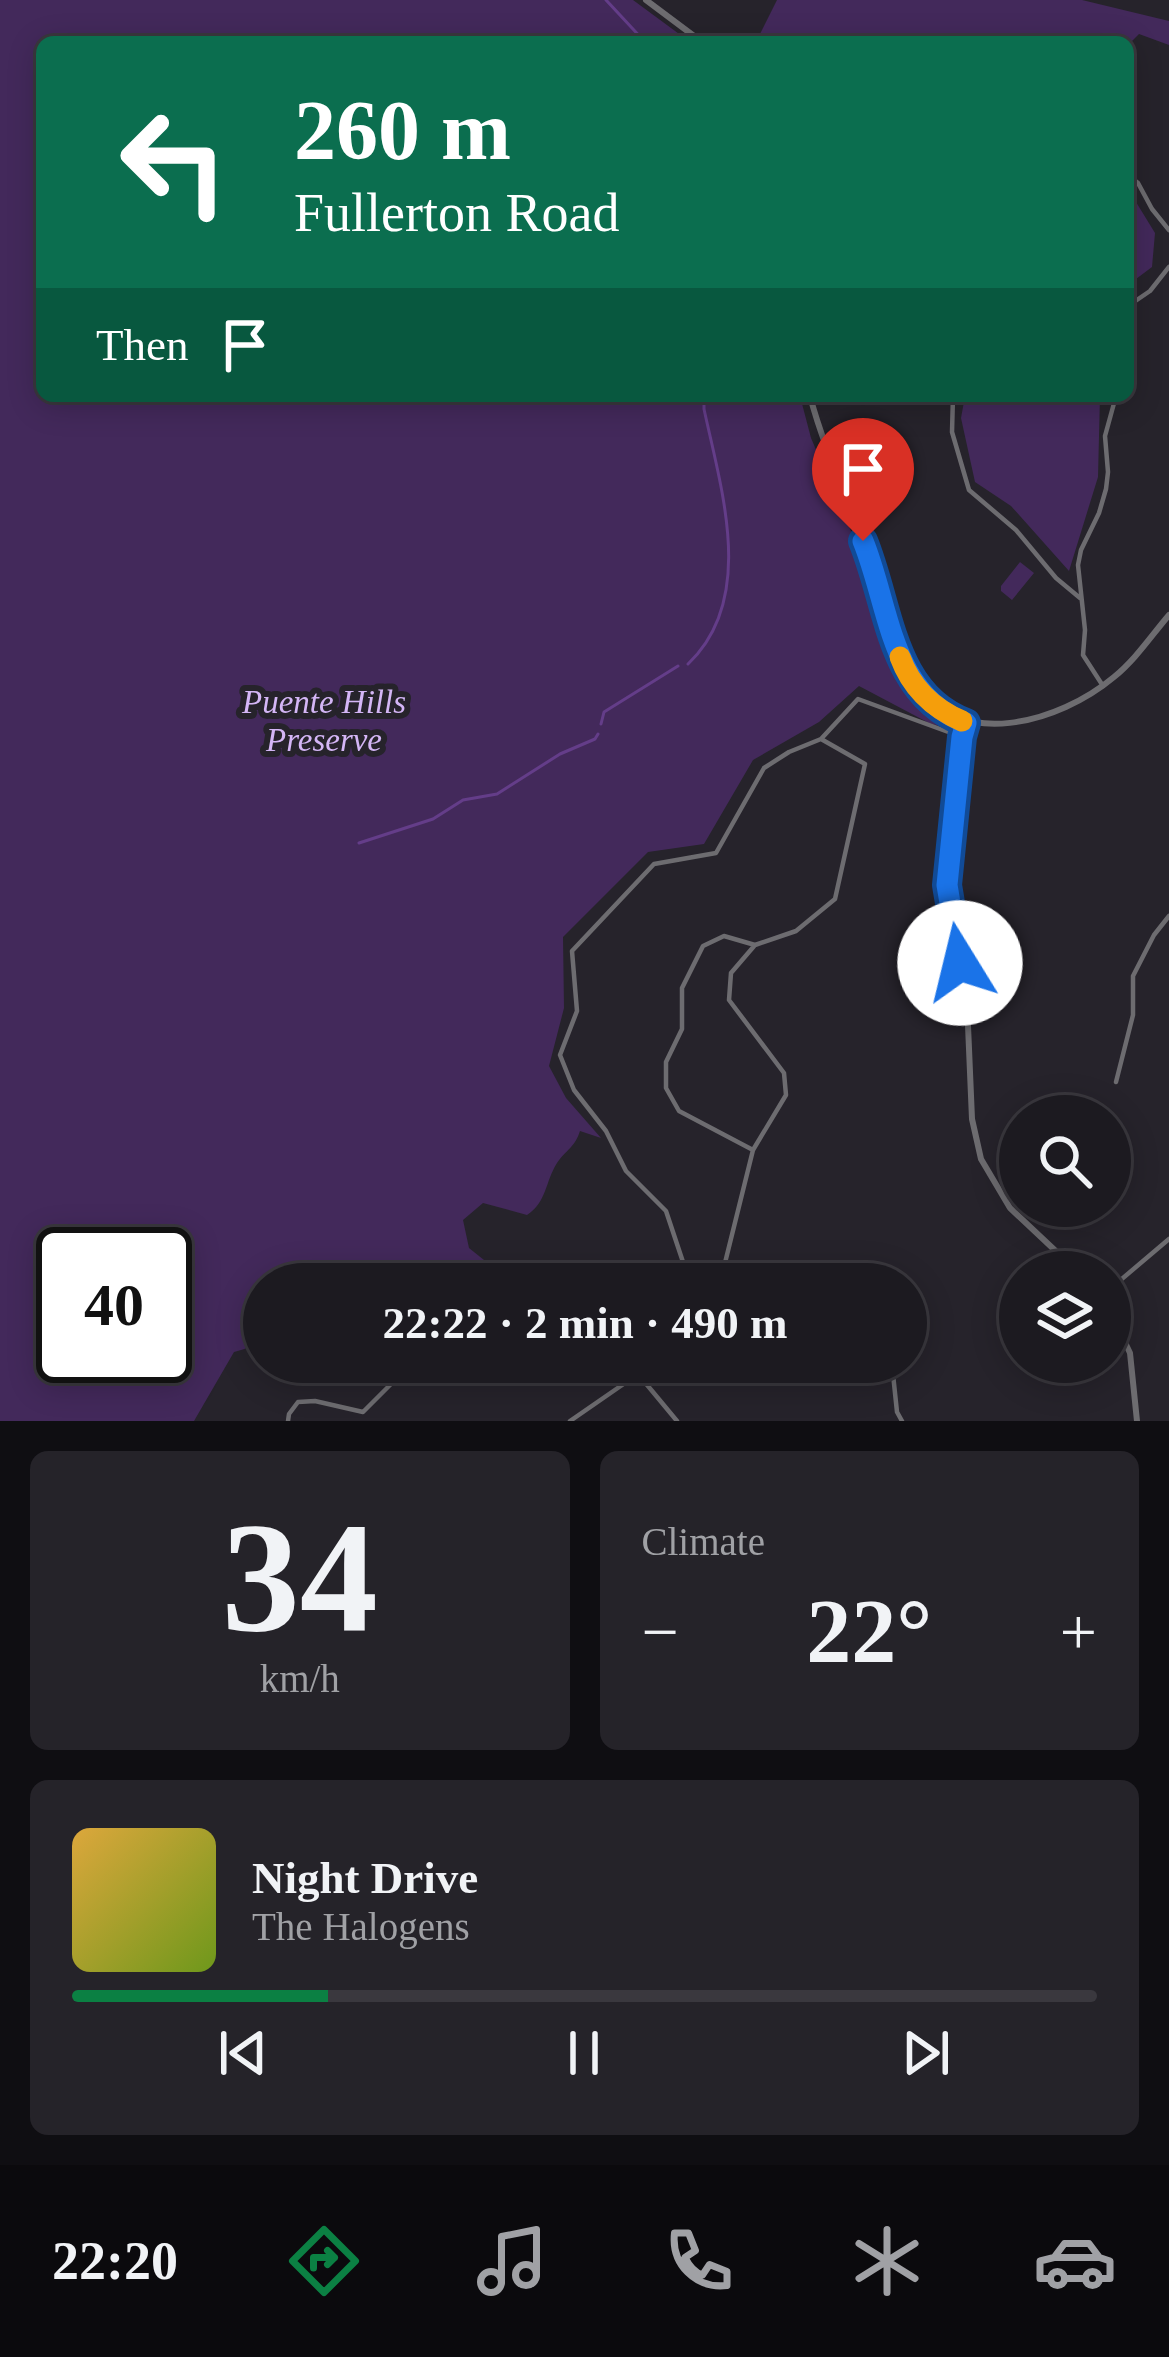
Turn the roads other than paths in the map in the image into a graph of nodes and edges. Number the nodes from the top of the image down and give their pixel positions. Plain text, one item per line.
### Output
1 (646, 0) edge
2 (694, 36) edge
3 (1134, 180) edge
4 (1169, 230) edge
5 (1169, 267) edge
6 (1134, 302) edge
7 (812, 402) edge
8 (953, 402) edge
9 (1114, 402) edge
10 (1080, 598) junction
11 (1169, 615) edge
12 (1083, 655) junction
13 (1078, 664) dead end
14 (1103, 686) junction
15 (966, 723) junction
16 (962, 737) junction
17 (821, 739) junction
18 (1169, 916) edge
19 (755, 945) junction
20 (1116, 1082) dead end
21 (753, 1150) junction
22 (1169, 1239) edge
23 (1056, 1251) edge
24 (684, 1263) edge
25 (726, 1263) edge
26 (1131, 1271) edge
27 (1131, 1363) edge
28 (392, 1383) edge
29 (625, 1383) edge
30 (645, 1383) edge
31 (894, 1383) edge
32 (288, 1421) edge
33 (570, 1421) edge
34 (677, 1421) edge
35 (902, 1421) edge
36 (1137, 1421) edge

1 - 2 street
3 - 4 street
5 - 6 street
7 - 15 street
8 - 10 street
9 - 10 street
10 - 12 street
11 - 14 street
12 - 13 street
12 - 14 street
14 - 15 street
15 - 16 street
16 - 17 street
16 - 23 street
17 - 19 street
17 - 24 street
18 - 20 street
19 - 21 street
19 - 21 street
21 - 25 street
22 - 26 street
27 - 36 street
28 - 32 street
29 - 33 street
30 - 34 street
31 - 35 street

